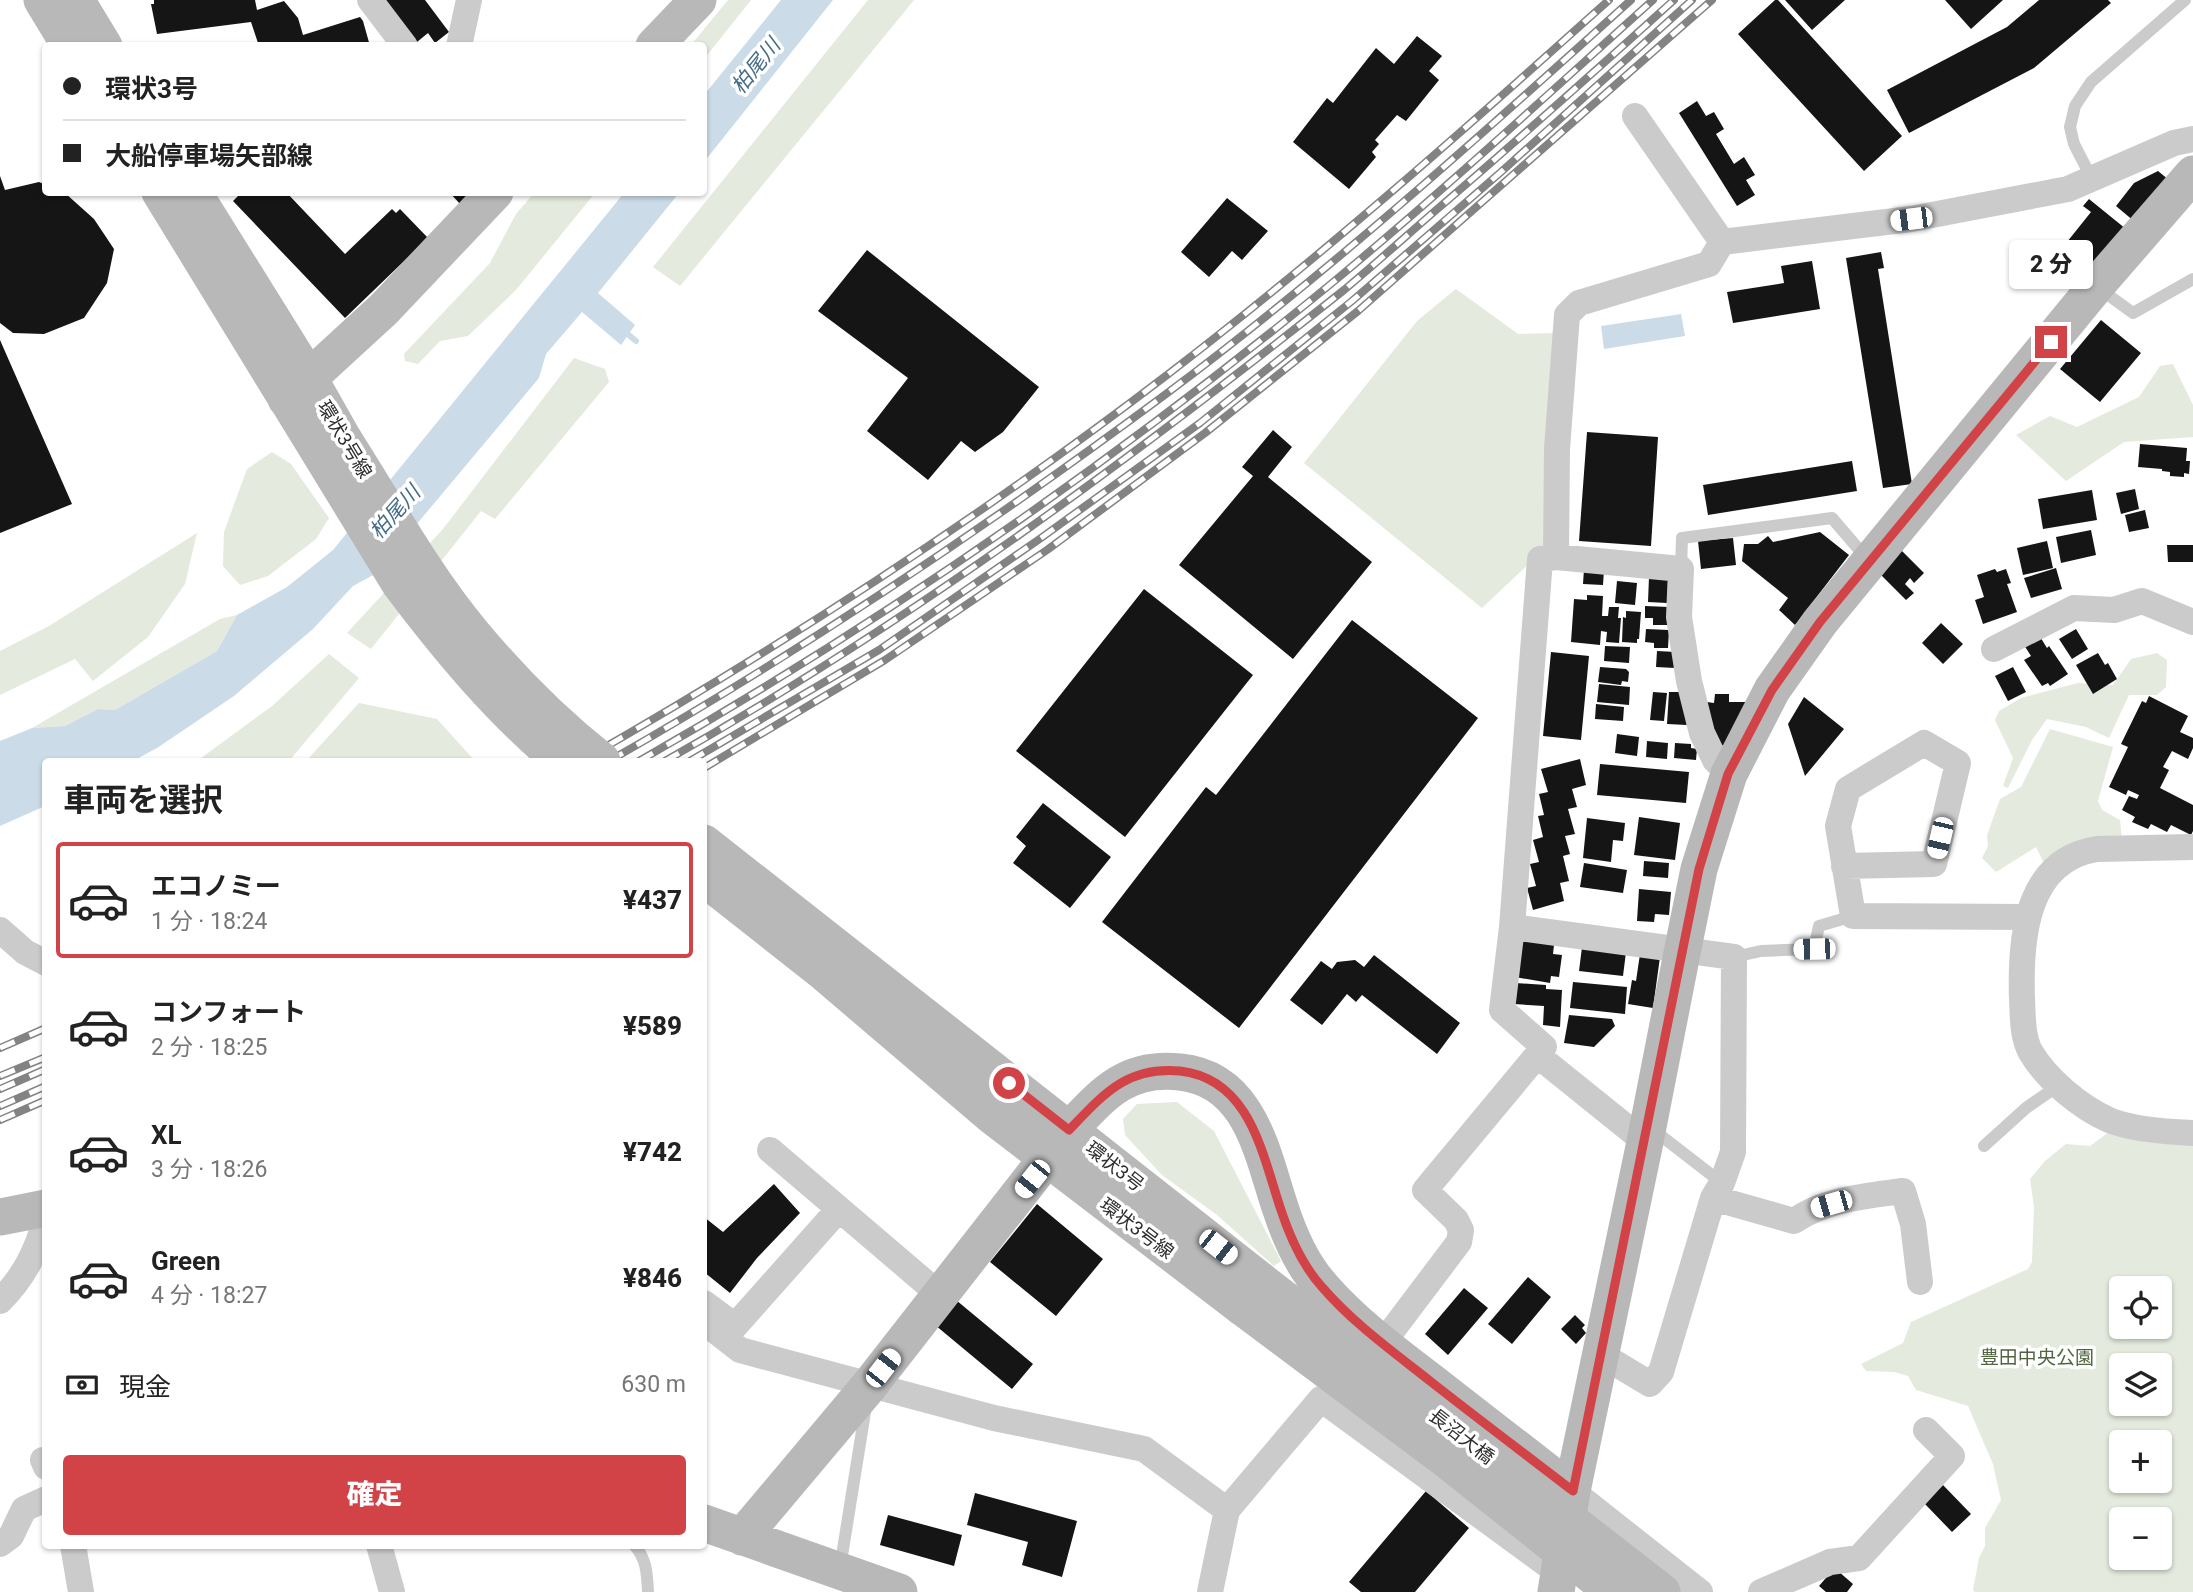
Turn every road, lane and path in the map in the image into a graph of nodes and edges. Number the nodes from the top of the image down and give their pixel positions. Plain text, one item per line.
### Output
1 (42, 0) edge
2 (76, 0) edge
3 (370, 0) edge
4 (469, 0) edge
5 (698, 0) edge
6 (2185, 0) edge
7 (68, 42) edge
8 (102, 42) edge
9 (402, 42) edge
10 (460, 42) edge
11 (658, 42) edge
12 (1635, 116) dead end
13 (2193, 139) edge
14 (2193, 174) edge
15 (2092, 179) junction
16 (163, 196) edge
17 (195, 196) edge
18 (491, 196) edge
19 (1722, 242) junction
20 (2193, 279) edge
21 (2096, 286) junction
22 (298, 388) junction
23 (332, 448) junction
24 (1556, 557) junction
25 (1870, 562) junction
26 (1681, 569) junction
27 (2193, 622) edge
28 (1994, 649) dead end
29 (558, 758) edge
30 (598, 758) edge
31 (1728, 774) junction
32 (707, 846) edge
33 (2193, 846) edge
34 (1844, 866) junction
35 (707, 880) edge
36 (1853, 916) junction
37 (2026, 917) junction
38 (1511, 927) junction
39 (0, 930) edge
40 (1683, 948) junction
41 (1734, 957) junction
42 (42, 961) edge
43 (1537, 1055) junction
44 (957, 1065) junction
45 (2059, 1085) junction
46 (1069, 1130) junction
47 (2193, 1133) edge
48 (1647, 1134) junction
49 (1984, 1146) dead end
50 (770, 1150) dead end
51 (1047, 1160) junction
52 (1718, 1191) junction
53 (42, 1209) edge
54 (839, 1209) junction
55 (0, 1217) edge
56 (42, 1231) edge
57 (1920, 1282) dead end
58 (1252, 1294) junction
59 (940, 1295) junction
60 (0, 1301) edge
61 (707, 1305) edge
62 (707, 1324) edge
63 (1382, 1344) junction
64 (1600, 1354) junction
65 (869, 1386) junction
66 (1926, 1430) dead end
67 (1573, 1491) junction
68 (42, 1501) edge
69 (1227, 1510) junction
70 (707, 1524) edge
71 (742, 1536) junction
72 (0, 1544) edge
73 (74, 1549) edge
74 (380, 1549) edge
75 (638, 1549) edge
76 (836, 1582) edge
77 (1558, 1583) edge
78 (81, 1592) edge
79 (392, 1592) edge
80 (648, 1592) edge
81 (899, 1592) edge
82 (1210, 1592) edge
83 (1614, 1592) edge
84 (1662, 1592) edge
85 (1700, 1592) edge
86 (1761, 1592) edge

1 - 7 street
2 - 8 street
3 - 9 street
4 - 10 street
5 - 11 street
6 - 15 lane
12 - 19 street
13 - 15 street
14 - 21 street
15 - 19 street
16 - 22 street, 環状3号線
17 - 22 street, 環状3号線
18 - 22 street
19 - 24 street
20 - 21 lane
21 - 25 street
22 - 23 street, 環状3号線
23 - 29 street, 環状3号線
23 - 30 street, 環状3号線, bridge
24 - 26 street
24 - 38 street
25 - 26 lane
25 - 31 street
26 - 31 street
27 - 28 street
31 - 40 street
32 - 44 street, 環状3号線
33 - 37 street
34 - 34 street
34 - 36 street
35 - 44 street, 環状3号線
36 - 37 street
36 - 41 lane
37 - 45 street
38 - 40 street
38 - 43 street
39 - 42 street
40 - 41 street
40 - 48 street
41 - 52 street
43 - 48 street
43 - 63 street
44 - 46 street, 環状3号
44 - 51 street, 環状3号線
45 - 47 street
45 - 49 lane
46 - 51 street
46 - 58 street, 環状3号
46 - 63 street
48 - 52 lane
48 - 64 street
50 - 54 street
51 - 58 street, 環状3号線
51 - 59 street
52 - 57 street
52 - 64 street
53 - 55 street
54 - 59 street
54 - 61 street
56 - 60 street
58 - 83 street, 環状3号線, bridge
58 - 84 street, 長沼大橋, bridge
59 - 65 street
62 - 65 street
63 - 67 street
64 - 67 street
65 - 69 street
65 - 71 street
65 - 76 lane
66 - 86 street
67 - 77 street
67 - 85 street
68 - 72 street
69 - 77 street
69 - 82 street
70 - 71 street
71 - 76 street
73 - 78 street
74 - 79 street
75 - 80 lane
76 - 81 street

